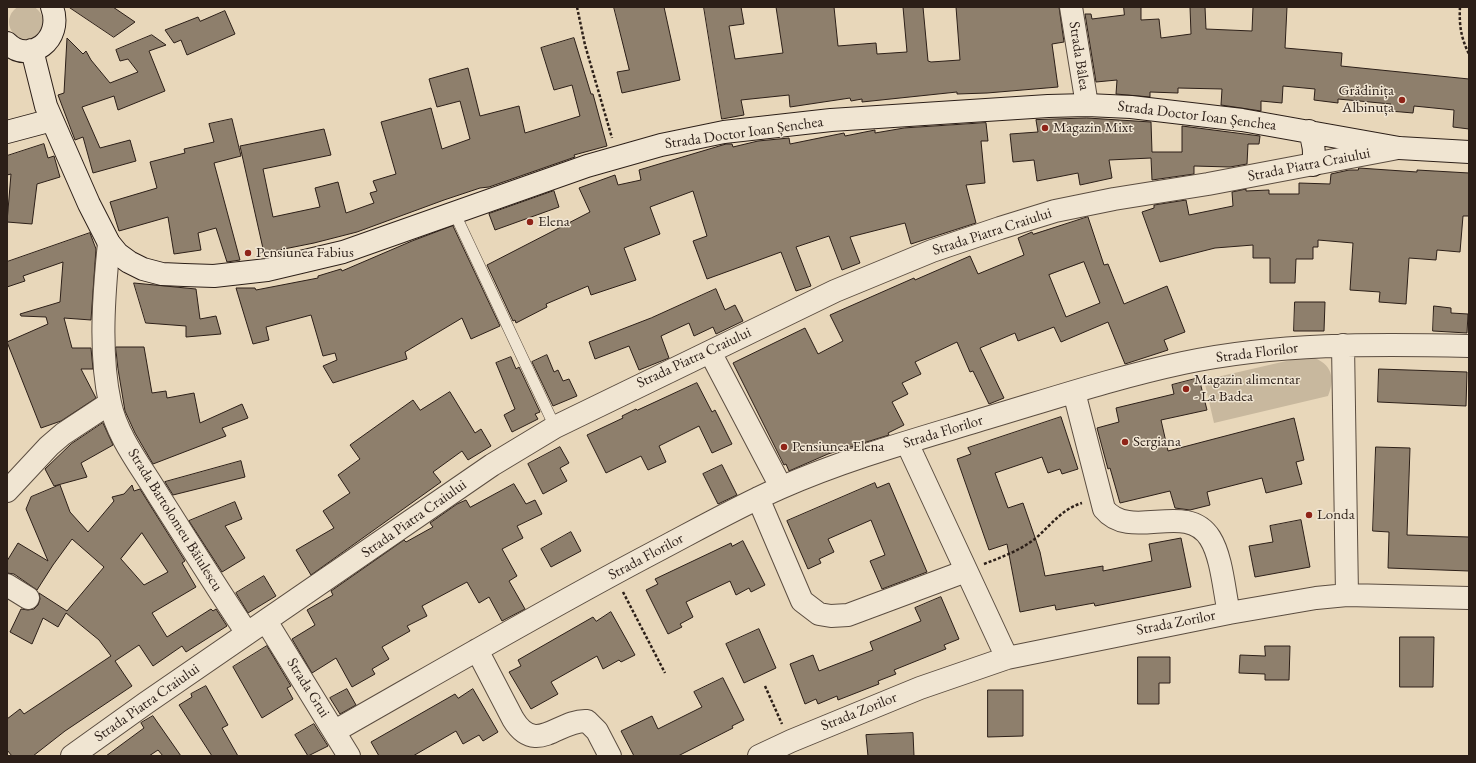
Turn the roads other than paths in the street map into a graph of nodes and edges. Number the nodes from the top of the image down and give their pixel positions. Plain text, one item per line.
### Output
1 (52, 7) edge
2 (1071, 7) edge
3 (8, 45) edge
4 (32, 50) junction
5 (1087, 105) junction
6 (52, 120) junction
7 (1309, 131) junction
8 (7, 132) edge
9 (1399, 148) junction
10 (1469, 152) edge
11 (1313, 165) junction
12 (454, 212) junction
13 (109, 243) junction
14 (1342, 345) junction
15 (1469, 346) edge
16 (710, 352) junction
17 (1074, 392) junction
18 (110, 403) junction
19 (555, 427) junction
20 (907, 443) junction
21 (781, 487) junction
22 (7, 491) edge
23 (758, 498) junction
24 (966, 571) junction
25 (7, 585) edge
26 (1347, 595) junction
27 (28, 598) dead end
28 (1469, 598) edge
29 (1229, 613) junction
30 (266, 621) junction
31 (247, 633) junction
32 (477, 650) junction
33 (1007, 658) junction
34 (334, 731) junction
35 (72, 756) edge
36 (349, 756) edge
37 (610, 756) edge
38 (759, 756) edge

1 - 4 street
2 - 5 street, Strada Bâlea
3 - 4 street
4 - 6 street, Strada Doctor Ioan Șenchea
5 - 7 street, Strada Doctor Ioan Șenchea
5 - 12 street, Strada Doctor Ioan Șenchea
6 - 8 street
6 - 13 street, Strada Doctor Ioan Șenchea
7 - 9 street, Strada Doctor Ioan Șenchea
7 - 11 street
9 - 10 street, Strada Doctor Ioan Șenchea
9 - 11 street, Strada Piatra Craiului
11 - 16 street, Strada Piatra Craiului
12 - 13 street, Strada Doctor Ioan Șenchea
12 - 19 lane
13 - 18 street, Strada Bartolomeu Băiulescu
14 - 15 street, Strada Florilor
14 - 17 street, Strada Florilor
14 - 26 street
16 - 19 street, Strada Piatra Craiului
16 - 21 street
17 - 20 street, Strada Florilor
17 - 29 street
18 - 22 street
18 - 31 street, Strada Bartolomeu Băiulescu
19 - 30 street, Strada Piatra Craiului
20 - 21 street, Strada Florilor
20 - 24 street
21 - 23 street, Strada Florilor
23 - 24 street
23 - 32 street, Strada Florilor
24 - 33 street
25 - 27 street
26 - 28 street, Strada Zorilor
26 - 29 street, Strada Zorilor
29 - 33 street, Strada Zorilor
30 - 31 street, Strada Piatra Craiului
30 - 34 street, Strada Grui
31 - 35 street, Strada Piatra Craiului
32 - 34 street, Strada Florilor
32 - 37 street
33 - 38 street, Strada Zorilor
34 - 36 street, Strada Grui

